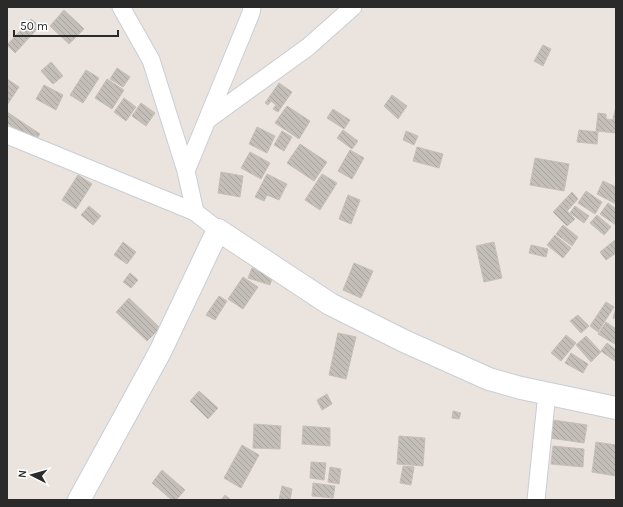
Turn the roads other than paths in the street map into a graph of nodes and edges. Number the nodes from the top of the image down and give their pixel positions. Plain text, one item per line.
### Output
1 (121, 7) edge
2 (252, 7) edge
3 (353, 7) edge
4 (207, 120) junction
5 (7, 135) edge
6 (186, 171) junction
7 (195, 212) junction
8 (218, 230) junction
9 (547, 394) junction
10 (616, 408) edge
11 (79, 500) edge
12 (536, 500) edge

1 - 6 street
2 - 4 street
3 - 4 street
4 - 6 street
5 - 7 street
6 - 7 street
7 - 8 street
8 - 9 street
8 - 11 street
9 - 10 street
9 - 12 street

